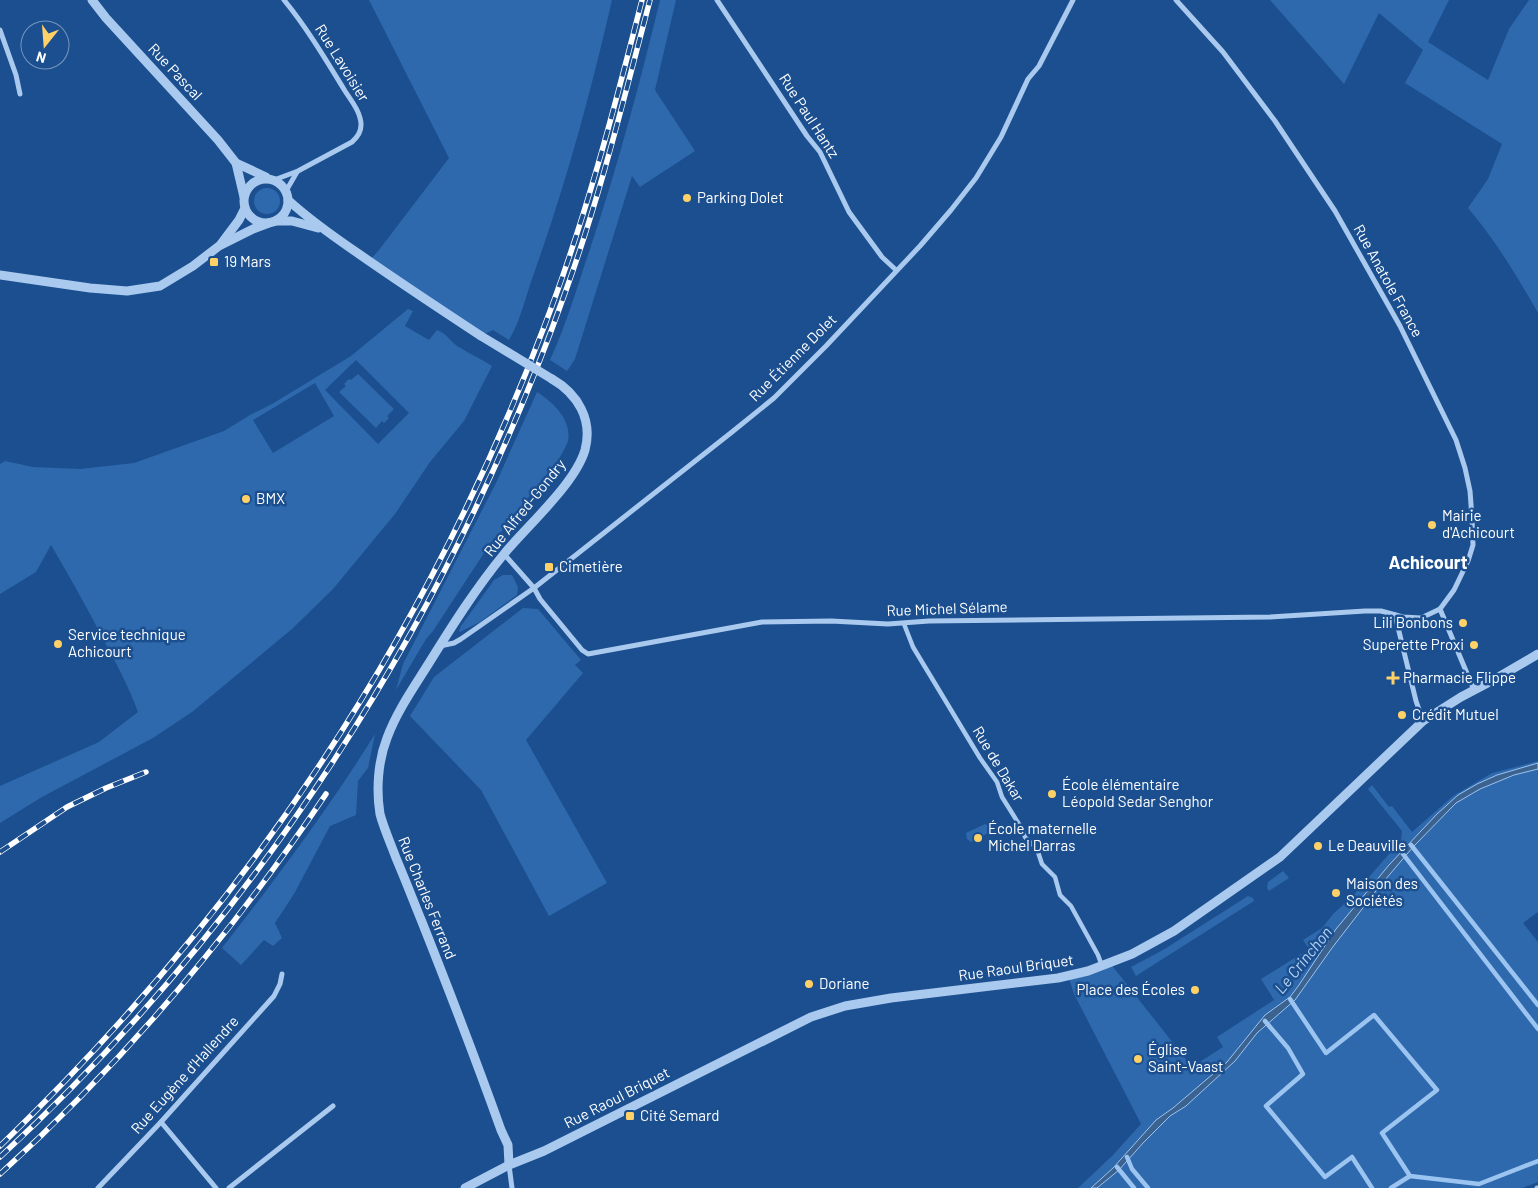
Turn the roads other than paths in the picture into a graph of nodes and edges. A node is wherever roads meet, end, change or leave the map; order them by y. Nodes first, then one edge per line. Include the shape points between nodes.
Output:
1 (92, 0) edge
2 (284, 0) edge
3 (717, 0) edge
4 (1073, 0) edge
5 (1176, 0) edge
6 (0, 30) edge
7 (20, 94) dead end
8 (236, 163) junction
9 (298, 171) junction
10 (271, 179) junction
11 (287, 195) junction
12 (244, 197) junction
13 (245, 208) junction
14 (272, 222) junction
15 (324, 229) junction
16 (219, 246) junction
17 (896, 270) junction
18 (0, 275) edge
19 (504, 554) junction
20 (534, 588) junction
21 (1440, 610) junction
22 (1395, 615) junction
23 (904, 624) junction
24 (439, 646) junction
25 (1538, 654) edge
26 (1474, 690) junction
27 (1423, 721) junction
28 (1102, 966) junction
29 (282, 974) dead end
30 (333, 1106) dead end
31 (161, 1122) junction
32 (509, 1166) junction
33 (98, 1188) edge
34 (216, 1188) edge
35 (228, 1188) edge
36 (465, 1188) edge
37 (512, 1188) edge

1 - 8 street, Rue Pascal
2 - 9 street, Rue Lavoisier via 338,78 361,122 360,131 352,142
3 - 17 street, Rue Paul Hantz via 820,152 849,212 882,257
4 - 17 street, Rue Étienne Dolet via 976,178
5 - 21 street, Rue Anatole France via 1223,52 1275,121 1335,210 1383,293 1456,440 1470,491 1473,545 1454,590
6 - 7 street
8 - 10 street, Rue Pascal
8 - 12 street, Rue Pascal
9 - 10 street, Rue Lavoisier
9 - 11 street
10 - 11 street via 283,186
10 - 12 street via 252,183
11 - 14 street via 285,212
11 - 15 street via 301,212
12 - 13 street
13 - 14 street via 254,219
13 - 16 street
14 - 15 street via 292,221
14 - 16 street
15 - 19 street, Rue Alfred-Gondry, bridge via 417,295 564,385 582,407 587,434 578,466
16 - 18 street via 160,286 127,291
17 - 20 street, Rue Étienne Dolet via 774,398
19 - 20 street
19 - 24 street, Rue Alfred-Gondry
20 - 23 street, Rue Michel Sélame via 588,654 762,622
20 - 24 street, Rue Étienne Dolet via 461,639
21 - 22 street, Rue Michel Sélame via 1421,618
21 - 26 street
22 - 23 street, Rue Michel Sélame via 1365,611 1270,617 929,621
22 - 27 street
23 - 28 street, Rue de Dakar via 913,647 997,782 1025,837 1037,849 1042,864 1055,877 1060,895 1071,906
24 - 32 street, Rue Charles Ferrand via 387,737 379,771 378,802 386,831 508,1145
25 - 26 street, Rue Raoul Briquet
26 - 27 street, Rue Raoul Briquet
27 - 28 street, Rue Raoul Briquet via 1280,857 1174,931
28 - 32 street, Rue Raoul Briquet via 1058,978 845,1006 811,1017
29 - 31 street, Rue Eugène d'Hallendre via 274,996
30 - 35 street
31 - 33 street, Rue Eugène d'Hallendre
31 - 34 street
32 - 36 street, Rue Raoul Briquet
32 - 37 street

